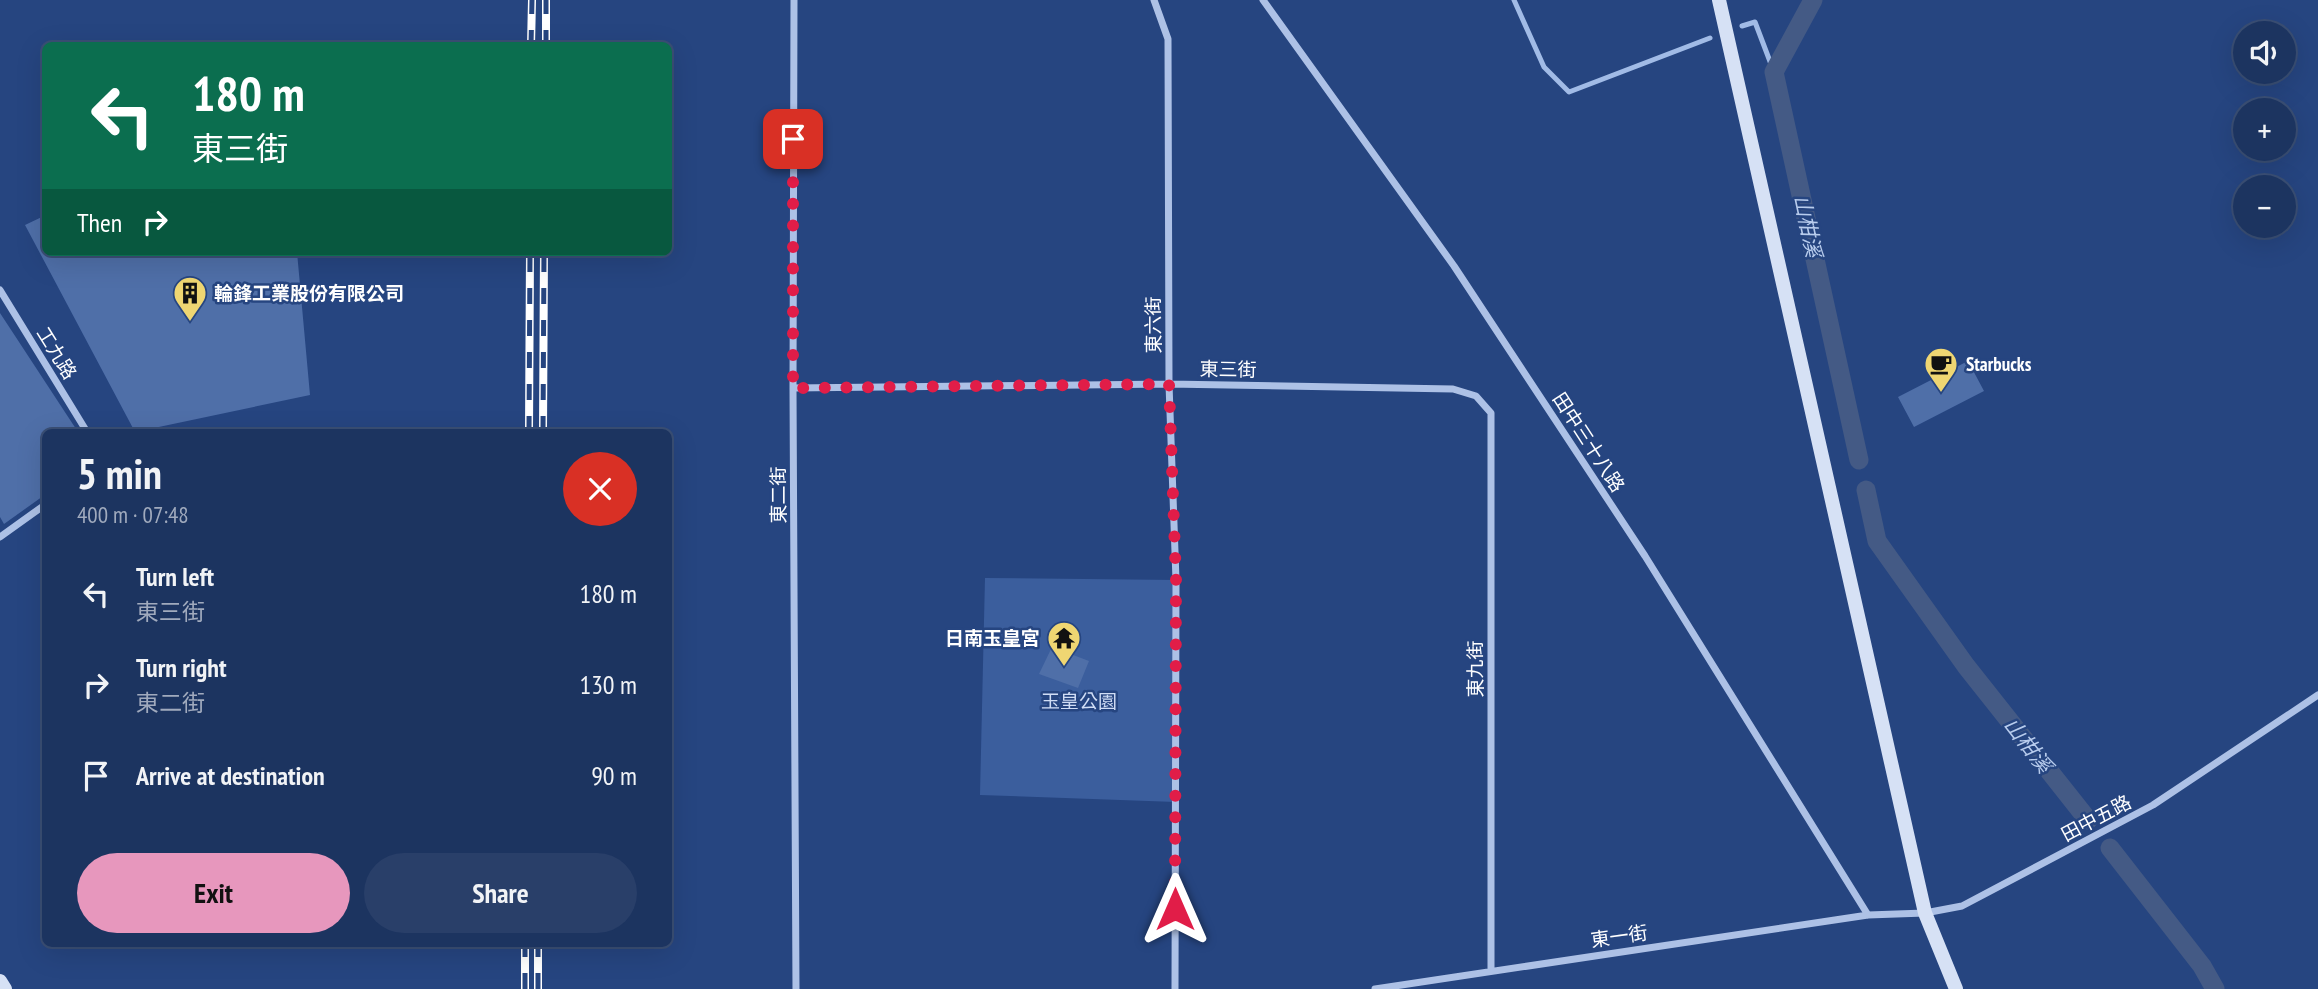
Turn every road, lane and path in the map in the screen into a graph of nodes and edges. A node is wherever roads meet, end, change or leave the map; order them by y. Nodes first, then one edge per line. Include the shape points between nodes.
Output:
1 (794, 0) edge
2 (1154, 0) edge
3 (1263, 0) edge
4 (1719, 0) edge
5 (0, 290) edge
6 (1169, 384) junction
7 (793, 388) junction
8 (1453, 389) joint
9 (85, 429) edge
10 (42, 507) edge
11 (0, 537) edge
12 (2318, 695) edge
13 (1926, 913) junction
14 (1868, 915) junction
15 (1491, 971) junction
16 (0, 981) edge
17 (5, 989) edge
18 (796, 989) edge
19 (1175, 989) edge
20 (1375, 989) edge
21 (1956, 989) edge

1 - 7 street, 東二街
2 - 6 street, 東六街 via 1168,39
3 - 14 street, 田中三十八路 via 1454,266 1645,556
4 - 13 main road
5 - 9 street, 工九路
6 - 7 street, 東三街
6 - 8 street, 東三街
6 - 19 street, 東六街 via 1176,580
7 - 18 street, 東二街
8 - 15 street, 東九街 via 1476,396 1491,413
10 - 11 street
12 - 13 street, 田中五路 via 2134,815 1962,906
13 - 14 street, 田中五路
13 - 21 main road
14 - 15 street, 東一街
15 - 20 street, 東一街
16 - 17 main road

